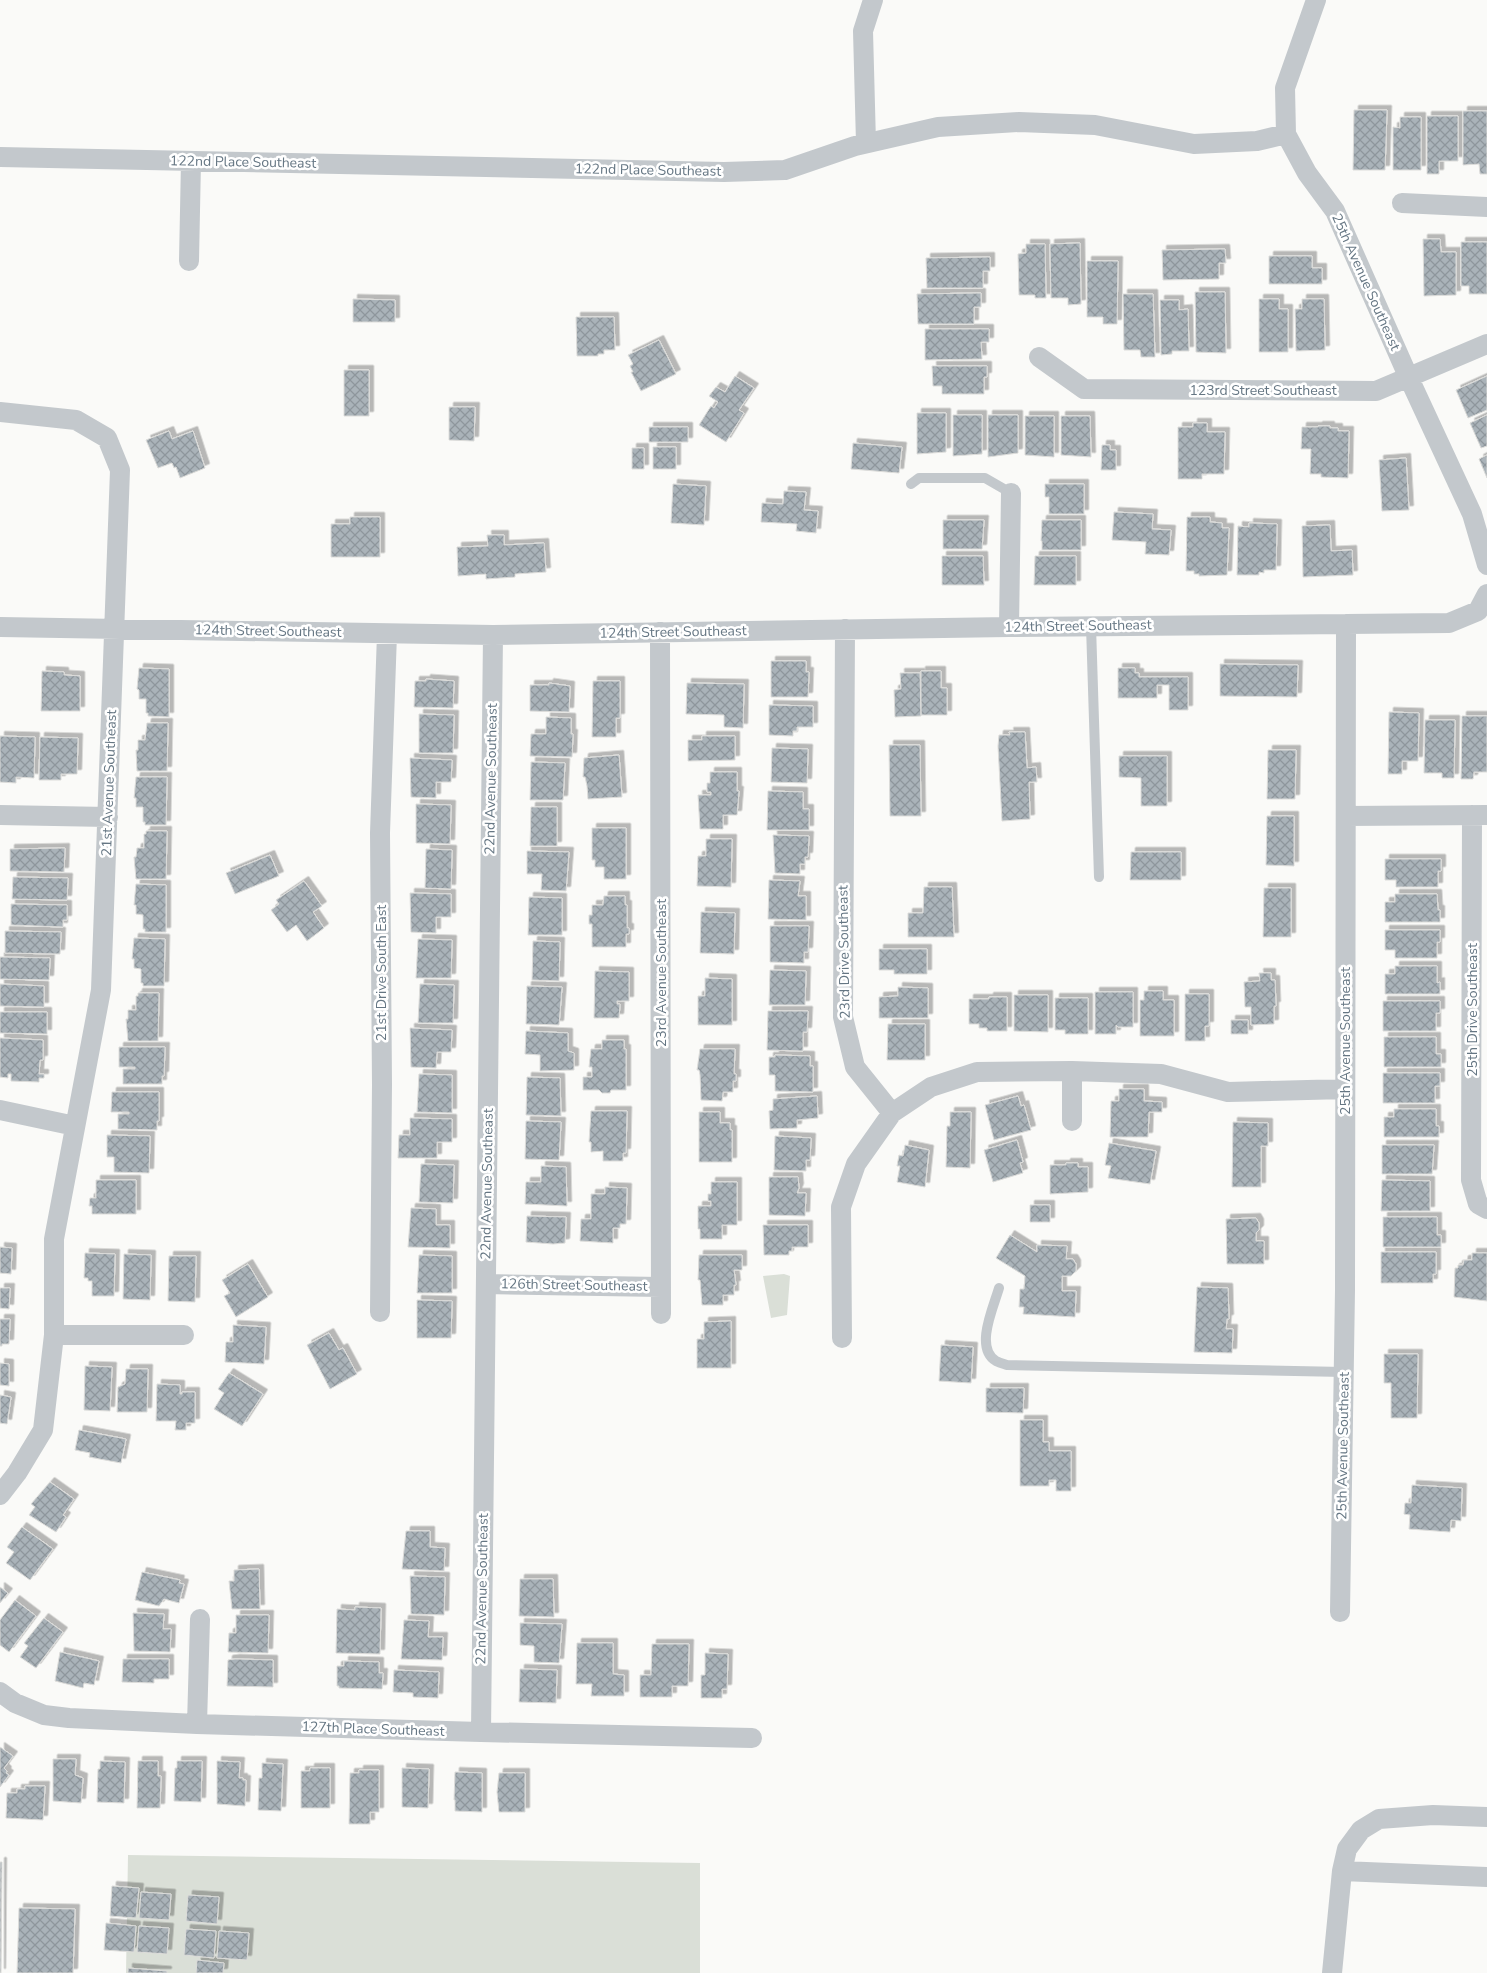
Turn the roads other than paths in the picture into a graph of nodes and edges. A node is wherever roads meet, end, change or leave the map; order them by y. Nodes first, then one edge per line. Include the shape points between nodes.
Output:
1 (872, 0) edge
2 (1316, 0) edge
3 (1286, 134) junction
4 (866, 143) junction
5 (0, 157) edge
6 (191, 161) junction
7 (1402, 203) dead end
8 (1487, 207) edge
9 (189, 261) dead end
10 (1487, 344) edge
11 (1039, 357) dead end
12 (1408, 376) junction
13 (0, 412) edge
14 (911, 484) dead end
15 (1011, 493) joint
16 (1487, 565) edge
17 (1487, 594) edge
18 (1346, 624) junction
19 (1092, 626) junction
20 (0, 627) edge
21 (1010, 627) junction
22 (114, 628) junction
23 (845, 629) junction
24 (660, 632) junction
25 (388, 634) junction
26 (493, 635) junction
27 (0, 815) edge
28 (1480, 815) edge
29 (1346, 816) junction
30 (108, 817) junction
31 (1098, 877) dead end
32 (1072, 1071) junction
33 (1345, 1089) junction
34 (0, 1110) edge
35 (892, 1113) junction
36 (1072, 1121) dead end
37 (75, 1126) junction
38 (1483, 1206) edge
39 (486, 1284) junction
40 (661, 1287) junction
41 (999, 1288) dead end
42 (380, 1312) dead end
43 (661, 1314) dead end
44 (54, 1335) junction
45 (184, 1335) dead end
46 (842, 1338) dead end
47 (1344, 1372) junction
48 (0, 1496) edge
49 (1340, 1612) dead end
50 (200, 1619) dead end
51 (0, 1692) edge
52 (197, 1724) junction
53 (481, 1732) junction
54 (752, 1738) dead end
55 (1487, 1817) edge
56 (1342, 1871) junction
57 (1487, 1877) edge
58 (1332, 1973) edge

1 - 4 street via 863,31
2 - 3 street, 25th Avenue Southeast via 1284,88
3 - 4 street, 122nd Place Southeast via 1256,141 1194,144 1095,125 1019,122 938,127
3 - 12 street, 25th Avenue Southeast via 1307,173 1336,211
4 - 6 street, 122nd Place Southeast via 785,170 724,172
5 - 6 street, 122nd Place Southeast
6 - 9 street
7 - 8 street
10 - 12 street, 123rd Street Southeast
11 - 12 street, 123rd Street Southeast via 1084,389 1376,391
12 - 16 street, 25th Avenue Southeast via 1472,514
13 - 22 street, 21st Avenue Southeast via 76,420 107,438 120,470
14 - 15 lane via 919,478 985,478
15 - 21 street
17 - 18 street via 1478,611 1449,623
18 - 19 street, 124th Street Southeast
18 - 29 street, 25th Avenue Southeast
19 - 21 street, 124th Street Southeast
19 - 31 lane
20 - 22 street, 124th Street Southeast
21 - 23 street, 124th Street Southeast
22 - 25 street, 124th Street Southeast
22 - 30 street, 21st Avenue Southeast
23 - 24 street, 124th Street Southeast
23 - 35 street, 23rd Drive Southeast via 843,1017 855,1067
24 - 26 street, 124th Street Southeast
24 - 40 street, 23rd Avenue Southeast
25 - 26 street, 124th Street Southeast
25 - 42 street, 21st Drive South East via 380,833
26 - 39 street, 22nd Avenue Southeast
27 - 30 street
28 - 29 street
28 - 38 street, 25th Drive Southeast via 1472,1180
29 - 33 street, 25th Avenue Southeast
30 - 37 street, 21st Avenue Southeast via 101,990
32 - 33 street via 1161,1074 1228,1092
32 - 35 street via 977,1072 930,1087
32 - 36 street
33 - 47 street, 25th Avenue Southeast
34 - 37 street
35 - 46 street via 856,1164 841,1207
37 - 44 street, 21st Avenue Southeast via 54,1239
39 - 40 street, 126th Street Southeast
39 - 53 street, 22nd Avenue Southeast
40 - 43 street, 23rd Avenue Southeast
41 - 47 lane via 986,1329 986,1345 996,1361 1008,1365
44 - 45 street
44 - 48 street, 21st Avenue Southeast via 43,1430
47 - 49 street, 25th Avenue Southeast
50 - 52 street
51 - 52 street, 127th Place Southeast via 15,1703 44,1715
52 - 53 street, 127th Place Southeast
53 - 54 street, 127th Place Southeast
55 - 56 street via 1433,1814 1379,1819 1361,1830 1347,1849
56 - 57 street
56 - 58 street

